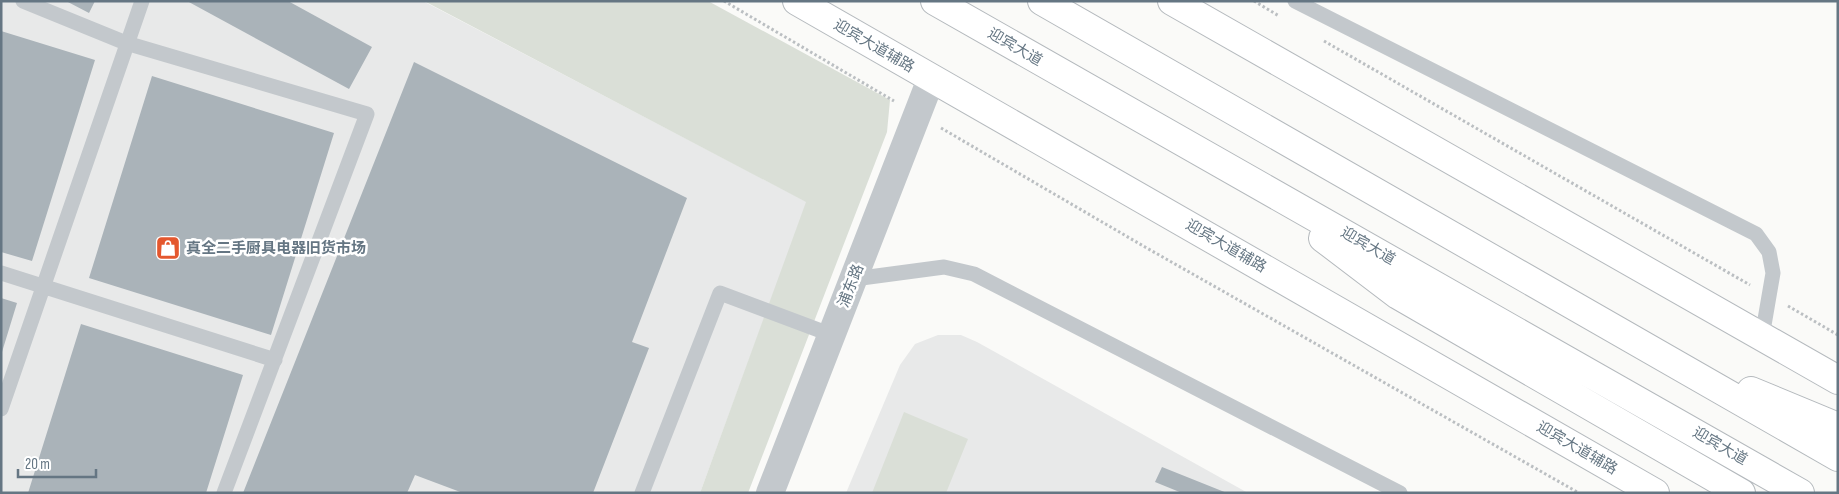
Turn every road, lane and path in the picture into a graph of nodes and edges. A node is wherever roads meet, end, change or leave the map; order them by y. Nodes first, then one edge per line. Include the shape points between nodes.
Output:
1 (23, 1) edge
2 (142, 1) edge
3 (724, 1) edge
4 (797, 1) edge
5 (935, 1) edge
6 (1042, 1) edge
7 (1172, 1) edge
8 (1254, 1) edge
9 (1295, 1) edge
10 (1288, 21) dead end
11 (1322, 40) dead end
12 (126, 43) junction
13 (931, 79) junction
14 (918, 114) junction
15 (1245, 177) junction
16 (1, 273) edge
17 (854, 279) junction
18 (43, 286) junction
19 (1752, 286) dead end
20 (1786, 305) dead end
21 (1762, 331) dead end
22 (832, 335) junction
23 (1838, 335) edge
24 (1640, 344) junction
25 (274, 360) junction
26 (1838, 380) edge
27 (1, 408) edge
28 (1838, 427) edge
29 (1838, 457) edge
30 (224, 493) edge
31 (642, 493) edge
32 (770, 493) edge
33 (1400, 493) edge
34 (1579, 493) edge
35 (1655, 493) edge
36 (1741, 493) edge
37 (1800, 493) edge

1 - 12 lane
2 - 12 lane
3 - 14 path
4 - 13 main road, 迎宾大道辅路
5 - 15 main road, 迎宾大道
6 - 24 main road
7 - 26 main road
8 - 10 path
9 - 21 lane via 1756,234 1769,252 1773,273
11 - 19 path
12 - 18 lane
12 - 25 lane via 367,114
13 - 14 street, 浦东路
13 - 35 main road, 迎宾大道辅路
14 - 17 street, 浦东路
14 - 34 path
15 - 36 main road via 1398,295
15 - 37 main road, 迎宾大道
16 - 18 lane
17 - 22 street, 浦东路
17 - 33 lane via 944,267 974,274
18 - 25 lane
18 - 27 lane
20 - 23 path
22 - 31 lane via 720,293
22 - 32 street, 浦东路
24 - 28 main road
24 - 29 main road
25 - 30 lane

